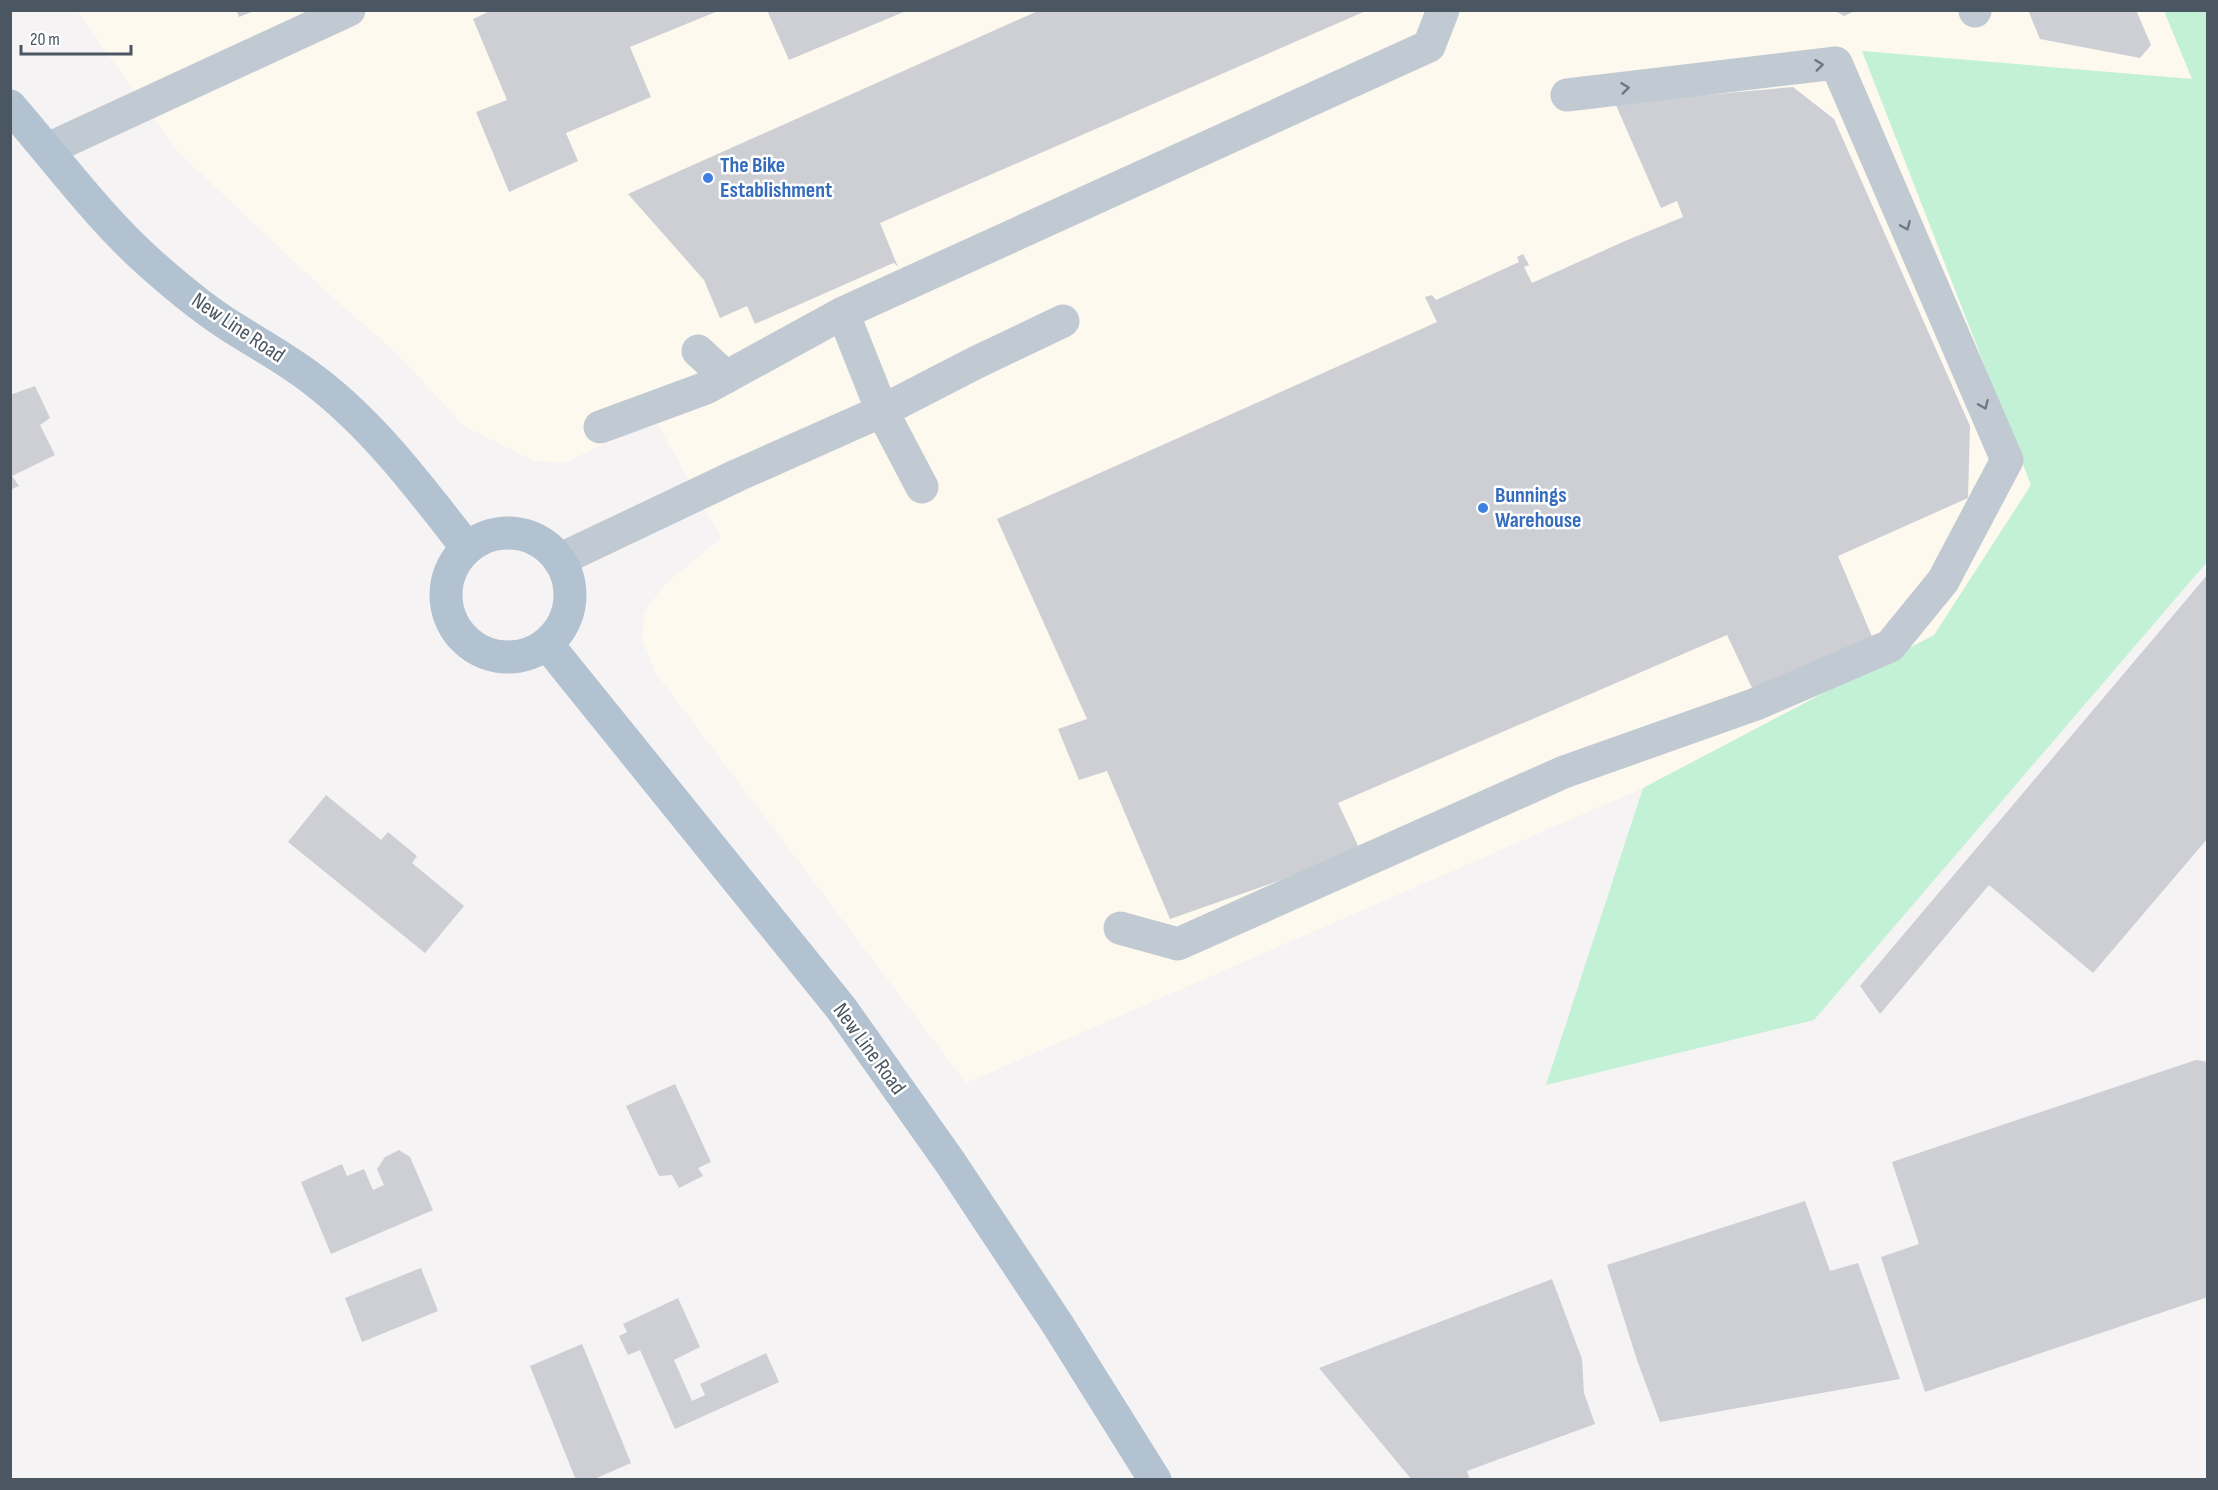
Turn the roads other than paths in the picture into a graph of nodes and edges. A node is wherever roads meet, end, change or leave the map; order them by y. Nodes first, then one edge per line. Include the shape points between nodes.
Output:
1 (349, 10) edge
2 (1443, 10) edge
3 (1567, 95) dead end
4 (10, 106) edge
5 (48, 150) junction
6 (843, 313) junction
7 (1063, 321) dead end
8 (698, 351) dead end
9 (726, 377) junction
10 (882, 411) junction
11 (600, 427) dead end
12 (922, 487) dead end
13 (467, 548) junction
14 (559, 560) junction
15 (547, 644) junction
16 (1120, 928) dead end
17 (1155, 1479) edge

1 - 5 lane
2 - 6 lane via 1429,46
3 -> 16 lane via 1836,63 2007,460 1954,561 1943,581 1890,646 1756,704 1564,772 1178,944
4 - 5 main road, New Line Road
5 - 13 main road, New Line Road via 113,227 152,265 193,300 276,353 350,411 408,472
6 - 9 lane
6 - 10 lane
7 - 10 lane
8 - 9 lane
9 - 11 lane
10 - 12 lane
10 - 14 lane
13 - 14 main road via 484,537 526,535 544,544
13 - 15 main road via 453,565 446,585 446,606 454,627 467,643 486,654 507,658 528,654
14 - 15 main road via 567,576 568,613
15 - 17 main road, New Line Road via 841,1008 956,1171

